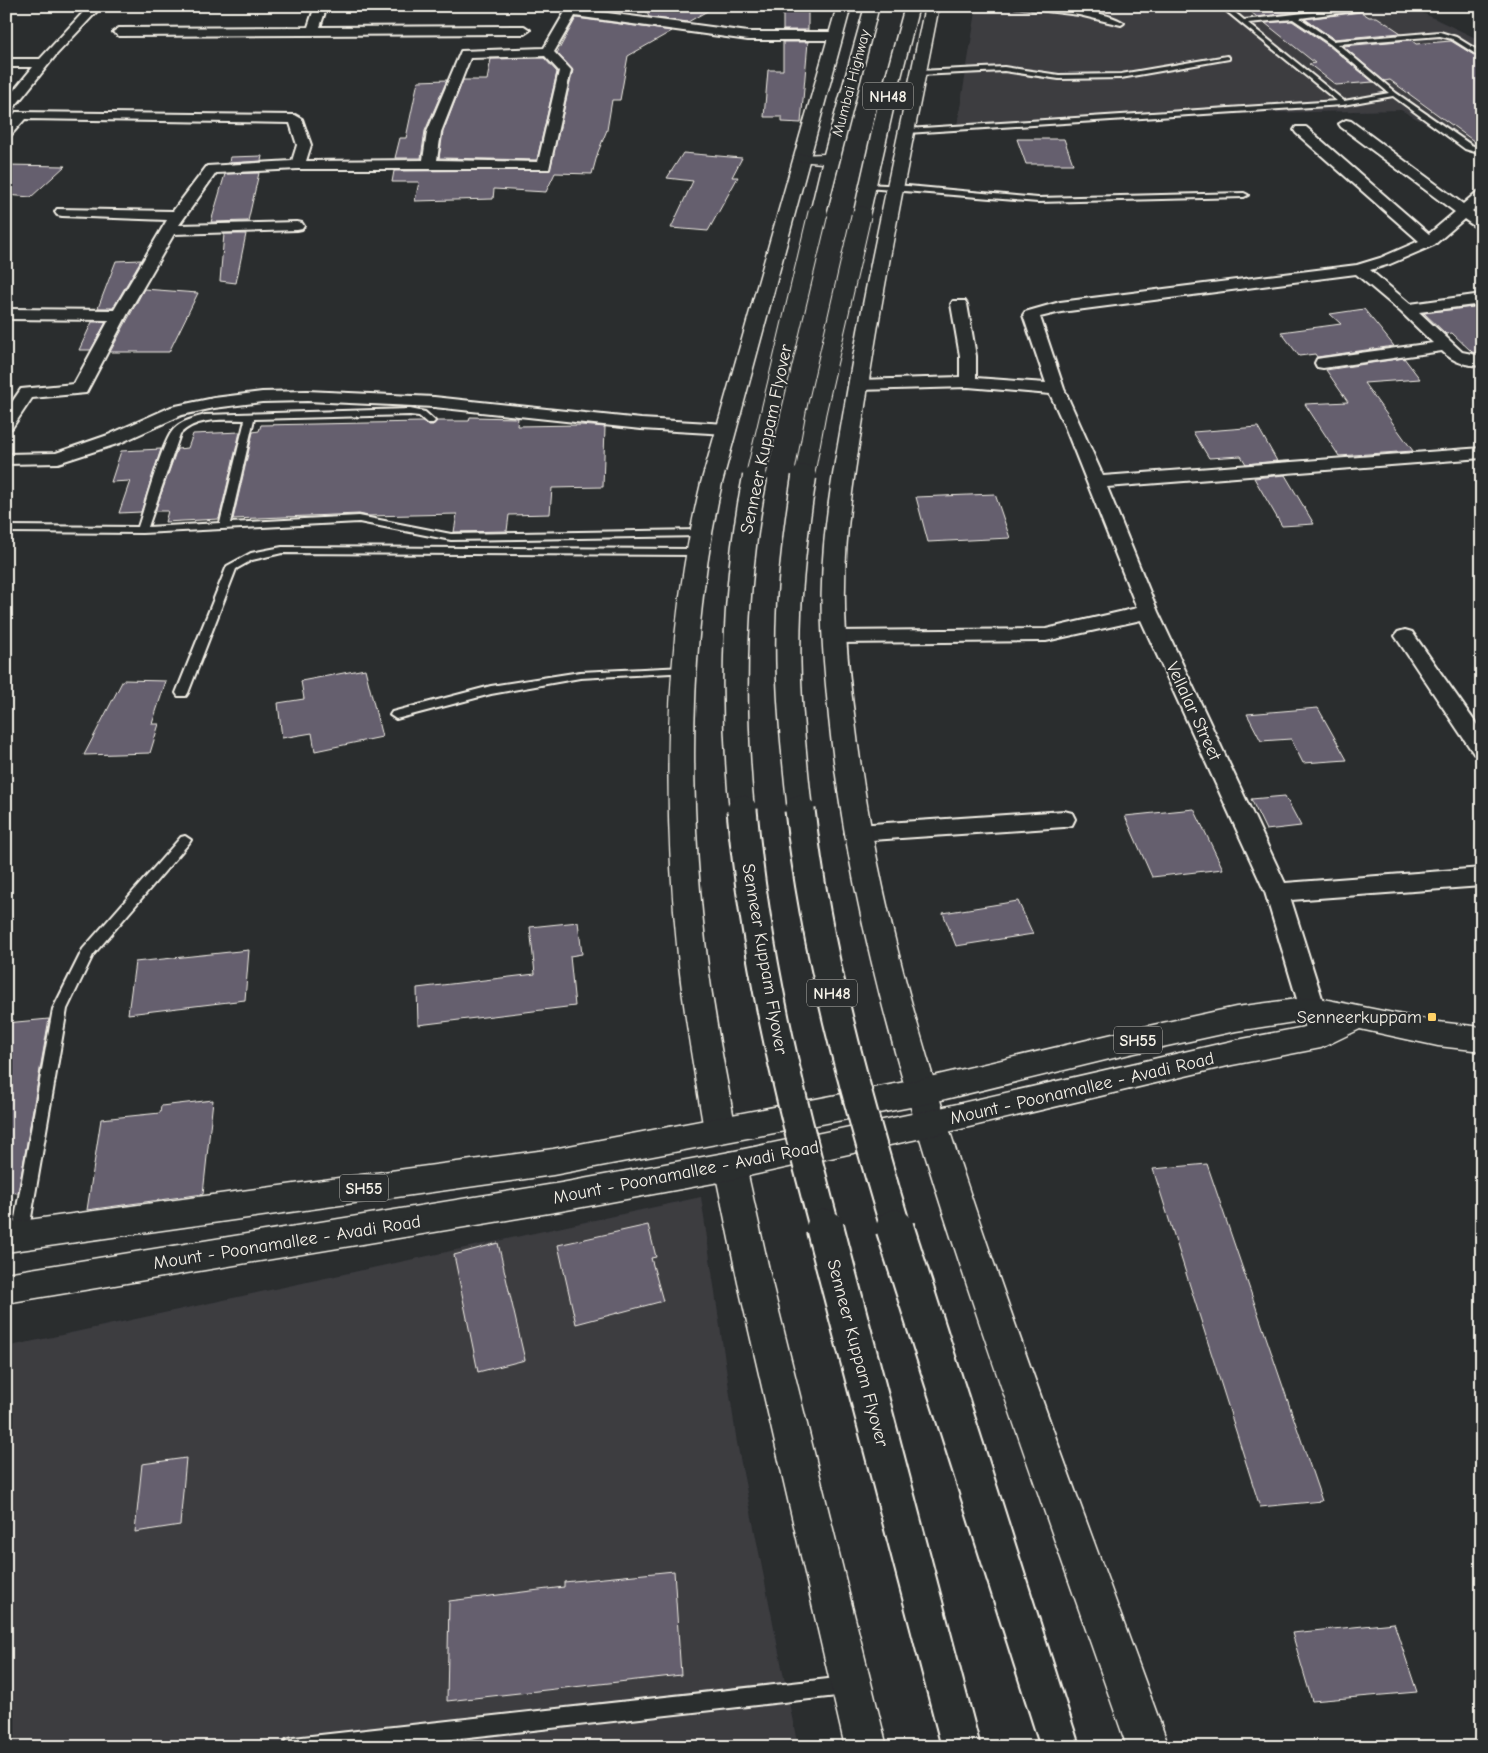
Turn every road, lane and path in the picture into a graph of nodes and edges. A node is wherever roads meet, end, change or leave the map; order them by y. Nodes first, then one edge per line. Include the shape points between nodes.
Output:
1 (96, 6) edge
2 (320, 6) edge
3 (844, 6) edge
4 (872, 6) edge
5 (912, 6) edge
6 (932, 6) edge
7 (1008, 6) edge
8 (1224, 6) edge
9 (1360, 6) edge
10 (572, 9) edge
11 (1294, 17) junction
12 (182, 20) dead end
13 (1243, 22) junction
14 (1121, 23) dead end
15 (524, 30) dead end
16 (119, 32) dead end
17 (176, 32) junction
18 (313, 32) junction
19 (836, 36) junction
20 (1332, 43) junction
21 (548, 52) junction
22 (1482, 56) edge
23 (1227, 58) dead end
24 (6, 63) edge
25 (43, 63) junction
26 (919, 73) junction
27 (1394, 94) junction
28 (1343, 103) junction
29 (6, 107) edge
30 (21, 115) junction
31 (1346, 124) dead end
32 (1301, 130) dead end
33 (907, 131) junction
34 (6, 132) edge
35 (1482, 152) edge
36 (804, 158) junction
37 (429, 164) junction
38 (298, 166) junction
39 (829, 167) junction
40 (867, 186) junction
41 (895, 187) junction
42 (1244, 194) dead end
43 (1482, 195) edge
44 (1462, 211) junction
45 (62, 212) dead end
46 (174, 223) junction
47 (1482, 224) edge
48 (297, 226) dead end
49 (1429, 242) junction
50 (1359, 269) junction
51 (1482, 299) edge
52 (959, 304) dead end
53 (1407, 309) junction
54 (6, 314) edge
55 (119, 315) junction
56 (1446, 346) junction
57 (1482, 361) edge
58 (1323, 363) dead end
59 (968, 382) junction
60 (858, 385) junction
61 (1056, 390) junction
62 (250, 417) junction
63 (430, 420) dead end
64 (6, 424) edge
65 (727, 429) junction
66 (1482, 453) edge
67 (6, 459) edge
68 (1096, 482) junction
69 (224, 526) junction
70 (6, 529) edge
71 (142, 530) junction
72 (699, 542) junction
73 (1148, 612) junction
74 (1405, 636) dead end
75 (834, 637) junction
76 (685, 670) junction
77 (182, 693) dead end
78 (396, 716) dead end
79 (1482, 749) edge
80 (1064, 820) dead end
81 (857, 833) junction
82 (184, 840) dead end
83 (1482, 877) edge
84 (1277, 892) junction
85 (1317, 1022) junction
86 (1482, 1039) edge
87 (926, 1108) junction
88 (720, 1130) junction
89 (730, 1166) junction
90 (13, 1236) edge
91 (6, 1288) edge
92 (852, 1686) junction
93 (293, 1747) edge
94 (866, 1747) edge
95 (961, 1747) edge
96 (1060, 1747) edge
97 (1148, 1747) edge

1 - 25 street
2 - 18 street
3 - 19 main road
4 - 39 main road, Mumbai Highway / NH48
5 - 40 main road, NH48
6 - 26 main road
7 - 14 lane via 1079,12
8 - 13 lane
9 - 11 lane via 1348,11
10 - 19 street via 748,36
10 - 21 street
11 - 13 lane
11 - 20 lane
12 - 17 street
13 - 28 lane
15 - 18 street
16 - 17 street
17 - 18 street
19 - 36 main road
20 - 22 lane via 1440,34 1454,38
20 - 27 lane
21 - 37 street via 466,54 434,132
21 - 37 street via 565,70 544,166
23 - 26 lane via 1112,77 1059,77 1004,69
24 - 25 street
25 - 29 street
26 - 33 main road
27 - 28 lane
27 - 35 lane via 1468,147
28 - 33 lane
29 - 30 street
30 - 34 street
30 - 38 street via 295,119 304,146
31 - 44 street
32 - 49 street
33 - 41 main road
36 - 39 main road
36 - 65 main road
37 - 38 street
38 - 46 street via 212,169
39 - 95 main road, Senneer Kuppam Flyover / NH48, bridge via 746,522 737,615 736,748 758,937 774,1026 820,1217
40 - 41 lane
40 - 96 main road, NH48, bridge via 804,478 793,547 789,627 797,792 810,889 859,1105 901,1250
41 - 42 lane via 1038,200
41 - 60 main road
43 - 44 street
44 - 47 street
44 - 49 street
45 - 46 street
46 - 48 street
46 - 55 street
49 - 50 street
50 - 53 street
50 - 61 street, Vellalar Street via 1060,307 1031,315
51 - 53 street
52 - 59 street via 968,356
53 - 56 street
54 - 55 street
55 - 64 street via 80,389 27,393
56 - 57 street via 1456,356
56 - 58 street
59 - 60 street
59 - 61 street
60 - 75 main road via 835,542
61 - 68 street, Vellalar Street
62 - 63 lane via 410,412 422,414
62 - 69 lane
62 - 71 lane via 205,418 179,428 173,436
65 - 67 street via 641,424 434,402 262,397 177,411 114,439 58,458
65 - 72 main road
66 - 68 street
68 - 73 street, Vellalar Street
69 - 71 lane
69 - 72 lane via 359,519 451,537
70 - 71 lane
72 - 76 main road
72 - 77 lane via 258,553 231,568
73 - 75 street via 1046,635
73 - 84 street, Vellalar Street
74 - 79 street
75 - 81 main road via 842,733
76 - 78 lane via 580,675 491,690
76 - 88 main road via 681,744 683,847 690,943
80 - 81 street
81 - 87 main road via 893,996
82 - 90 lane via 88,952 60,1009
83 - 84 street
84 - 85 street, Vellalar Street
85 - 86 main road, Mount - Poonamallee - Avadi Road / SH55 via 1356,1018
85 - 87 main road, Mount - Poonamallee - Avadi Road / SH55 via 1232,1053
87 - 88 main road, Mount - Poonamallee - Avadi Road / SH55
87 - 89 main road, Mount - Poonamallee - Avadi Road / SH55
87 - 97 main road via 970,1243
88 - 90 main road, Mount - Poonamallee - Avadi Road / SH55 via 553,1162
89 - 91 main road, Mount - Poonamallee - Avadi Road / SH55
89 - 92 main road
92 - 93 lane
92 - 94 main road

